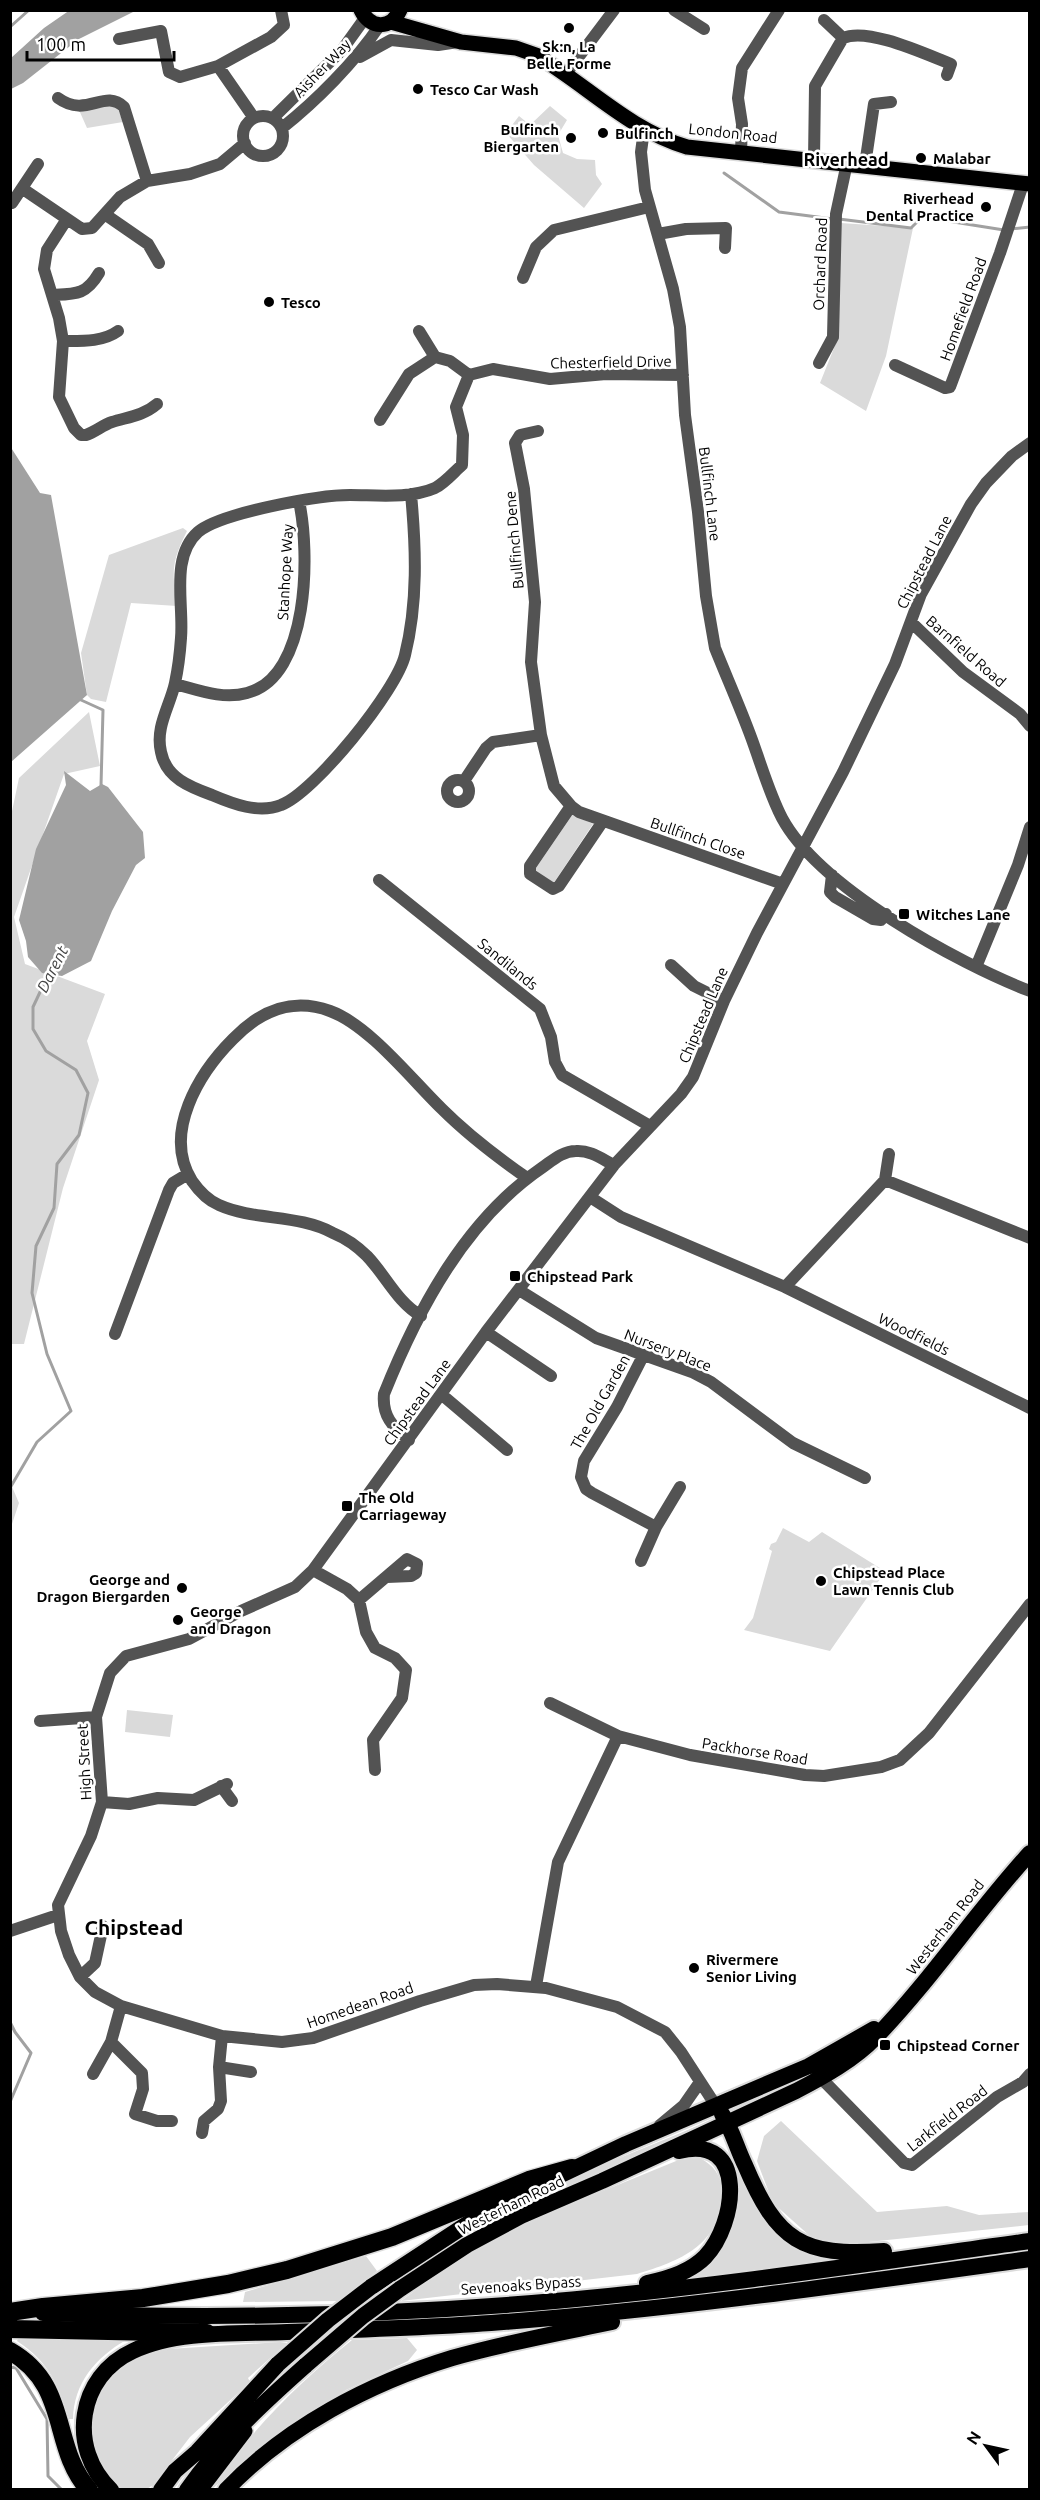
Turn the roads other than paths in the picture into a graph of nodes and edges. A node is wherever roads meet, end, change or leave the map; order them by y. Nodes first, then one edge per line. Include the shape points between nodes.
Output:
1 (281, 10) edge
2 (614, 10) edge
3 (674, 10) edge
4 (779, 10) edge
5 (363, 14) edge
6 (394, 17) edge
7 (824, 20) dead end
8 (704, 29) dead end
9 (843, 38) junction
10 (119, 39) dead end
11 (461, 42) junction
12 (349, 64) junction
13 (951, 64) dead end
14 (218, 66) junction
15 (565, 75) junction
16 (58, 98) dead end
17 (891, 102) dead end
18 (254, 118) junction
19 (273, 118) junction
20 (282, 128) junction
21 (644, 130) junction
22 (245, 143) junction
23 (741, 152) junction
24 (814, 160) junction
25 (847, 163) junction
26 (38, 164) dead end
27 (865, 165) junction
28 (147, 182) junction
29 (1026, 184) edge
30 (23, 189) junction
31 (12, 203) dead end
32 (649, 207) junction
33 (106, 215) junction
34 (67, 219) junction
35 (658, 234) junction
36 (725, 248) dead end
37 (159, 263) dead end
38 (99, 273) dead end
39 (523, 278) dead end
40 (52, 295) junction
41 (419, 330) dead end
42 (118, 331) dead end
43 (63, 341) junction
44 (435, 357) junction
45 (819, 363) dead end
46 (895, 366) dead end
47 (469, 375) junction
48 (683, 375) junction
49 (157, 404) dead end
50 (380, 420) dead end
51 (538, 432) dead end
52 (1029, 443) edge
53 (411, 494) junction
54 (299, 501) junction
55 (911, 622) junction
56 (531, 663) joint
57 (175, 684) junction
58 (1029, 726) edge
59 (541, 735) junction
60 (464, 781) dead end
61 (571, 806) junction
62 (603, 821) junction
63 (1029, 827) edge
64 (803, 848) junction
65 (379, 880) dead end
66 (783, 884) junction
67 (670, 965) dead end
68 (976, 967) junction
69 (1029, 991) edge
70 (724, 1001) junction
71 (650, 1126) junction
72 (889, 1154) dead end
73 (614, 1165) junction
74 (188, 1174) junction
75 (527, 1178) junction
76 (885, 1180) junction
77 (590, 1197) junction
78 (1029, 1238) edge
79 (785, 1287) junction
80 (519, 1290) junction
81 (421, 1316) junction
82 (486, 1332) junction
83 (115, 1334) dead end
84 (643, 1356) junction
85 (551, 1376) dead end
86 (441, 1394) junction
87 (1029, 1408) edge
88 (409, 1440) junction
89 (507, 1450) dead end
90 (865, 1478) dead end
91 (680, 1486) dead end
92 (656, 1527) junction
93 (326, 1554) joint
94 (641, 1561) dead end
95 (313, 1570) junction
96 (387, 1577) dead end
97 (359, 1600) junction
98 (1029, 1604) edge
99 (550, 1703) dead end
100 (96, 1717) junction
101 (40, 1721) dead end
102 (618, 1736) junction
103 (375, 1770) dead end
104 (232, 1801) dead end
105 (102, 1802) junction
106 (1029, 1853) edge
107 (58, 1915) junction
108 (103, 1926) dead end
109 (10, 1930) edge
110 (80, 1977) junction
111 (536, 1986) junction
112 (122, 2006) junction
113 (222, 2036) junction
114 (111, 2042) junction
115 (219, 2067) junction
116 (251, 2072) dead end
117 (815, 2072) junction
118 (93, 2074) dead end
119 (1029, 2074) edge
120 (700, 2082) junction
121 (716, 2106) junction
122 (172, 2121) dead end
123 (727, 2122) junction
124 (202, 2133) dead end
125 (648, 2134) junction
126 (651, 2158) junction
127 (572, 2168) junction
128 (1029, 2241) edge
129 (983, 2248) junction
130 (1029, 2259) edge
131 (704, 2303) junction
132 (513, 2304) junction
133 (11, 2318) edge
134 (207, 2333) junction
135 (10, 2351) edge
136 (268, 2399) junction
137 (197, 2452) junction
138 (89, 2490) edge
139 (111, 2490) edge
140 (161, 2490) edge
141 (169, 2490) edge
142 (187, 2490) edge
143 (200, 2490) edge
144 (226, 2490) edge

1 - 14 street via 284,25 272,37
2 - 15 street
3 - 8 street
4 - 23 street via 742,68 738,98
5 - 6 main road, London Road via 370,22
5 - 19 street, Aisher Way via 342,50
6 - 11 main road, London Road
6 - 12 street, Aisher Way
7 - 9 street
9 - 13 street via 859,34
9 - 24 street via 815,86
10 - 14 street via 161,31 169,72 180,77
11 - 12 street via 438,45 391,40
11 - 15 main road, London Road via 527,51
12 - 20 street, Aisher Way
14 - 18 street
15 - 21 main road, London Road
16 - 28 street via 78,108 112,100 124,107
17 - 27 street via 874,104
18 - 19 street
18 - 22 street via 245,128
19 - 20 street
20 - 22 street, Aisher Way via 282,142 273,153 256,155
21 - 23 main road, London Road via 687,147
21 - 32 street, Bullfinch Lane via 641,152
22 - 28 street via 220,164
23 - 24 main road, London Road
24 - 25 main road, London Road
25 - 27 main road, London Road
25 - 45 street, Orchard Road via 836,214 832,338
26 - 30 street
27 - 29 main road, London Road
28 - 33 street via 120,197
29 - 46 street, Homefield Road via 950,387
30 - 31 street
30 - 34 street
32 - 35 street, Bullfinch Lane
32 - 39 street via 554,230 536,247
33 - 34 street via 92,228 82,228
33 - 37 street via 151,241
34 - 40 street via 47,250 44,269
35 - 36 street via 726,228
35 - 48 street, Bullfinch Lane via 680,327
38 - 40 street via 91,286 79,293
40 - 43 street
41 - 44 street
42 - 43 street via 110,336
43 - 49 street via 59,397 78,432 86,435 112,422 148,417
44 - 47 street via 450,361
44 - 50 street via 410,374
47 - 48 street, Chesterfield Drive via 493,369 550,379 606,374
47 - 53 street via 456,407 463,435 462,465 436,487
48 - 64 street, Bullfinch Lane via 707,607 715,648 782,818
51 - 56 street, Bullfinch Dene via 520,435 515,442 524,489 534,602
52 - 55 street, Chipstead Lane via 986,483 971,504 920,596
53 - 54 street
53 - 57 street via 415,586 400,672 342,749 297,795 283,805 254,808 224,800 176,778 161,754 159,741
54 - 57 street via 218,520 189,543 181,562 182,621
54 - 57 street, Stanhope Way via 304,525 301,601 297,634 281,670 262,687 238,695 202,692
55 - 58 street, Barnfield Road via 963,672 1020,714
55 - 64 street, Chipstead Lane via 895,664
56 - 59 street, Bullfinch Close
59 - 60 street via 493,742
59 - 61 street, Bullfinch Close via 554,786
61 - 62 street, Bullfinch Close
61 - 62 street via 530,866 530,874 552,889 559,886
62 - 66 street, Bullfinch Close
63 - 68 street via 1018,866
64 - 66 street, Chipstead Lane
64 - 68 street via 832,875 886,914
65 - 71 street, Sandilands via 540,1009 562,1074
66 - 70 street, Chipstead Lane
67 - 70 street via 694,986
68 - 69 street
70 - 71 street, Chipstead Lane via 693,1077
71 - 73 street, Chipstead Lane
72 - 76 street
73 - 75 street via 585,1151 571,1151
73 - 77 street, Chipstead Lane
74 - 75 street via 181,1143 183,1128 205,1071 234,1037 264,1013 306,1005 331,1011 358,1028 458,1124
74 - 81 street via 204,1196 218,1204 317,1226 351,1244 366,1255 404,1304
74 - 83 street via 169,1190
75 - 81 street via 464,1245
76 - 78 street
76 - 79 street
77 - 79 street, Woodfields via 621,1216
77 - 80 street, Chipstead Lane
79 - 87 street, Woodfields
80 - 82 street, Chipstead Lane
80 - 84 street, Nursery Place via 596,1338
81 - 88 street via 388,1383 383,1406 391,1424
82 - 85 street
82 - 86 street, Chipstead Lane
84 - 90 street, Nursery Place via 711,1382 793,1443
84 - 92 street, The Old Garden via 584,1461 581,1477 586,1489
86 - 88 street, Chipstead Lane
86 - 89 street
88 - 93 street, Chipstead Lane
91 - 92 street
92 - 94 street
93 - 95 street, High Street
95 - 97 street
95 - 100 street, High Street via 295,1587 189,1639 126,1656 110,1673
96 - 97 street
97 - 103 street via 366,1632 375,1648 406,1670 402,1698 374,1740
98 - 102 street, Packhorse Road via 929,1733 900,1760 881,1767 805,1775 690,1755
99 - 102 street, Packhorse Road
100 - 101 street
100 - 105 street, High Street
102 - 111 street via 558,1862
104 - 105 street via 224,1785 194,1800
105 - 107 street, High Street via 91,1836 59,1900
106 - 117 highway, Westerham Road via 923,1986 860,2051
107 - 109 street
107 - 110 street, Homedean Road via 69,1955
108 - 110 street via 95,1963
110 - 112 street, Homedean Road via 101,1997
111 - 113 street, Homedean Road via 474,1985 313,2038 282,2042
111 - 120 street, Homedean Road via 617,2007 665,2032
112 - 113 street, Homedean Road
112 - 114 street
113 - 115 street
114 - 118 street
114 - 122 street via 144,2077 135,2114
115 - 116 street
115 - 124 street via 221,2101 204,2121
117 - 119 street, Larkfield Road via 904,2163 912,2165
117 - 121 highway, Westerham Road
117 - 123 highway, Westerham Road
120 - 121 street
120 - 125 street via 684,2105
121 - 123 highway
121 - 125 highway, Westerham Road
123 - 126 highway, Westerham Road
123 - 129 highway via 770,2214 789,2235 806,2246 849,2253 934,2246
125 - 127 highway, Westerham Road
126 - 132 highway via 702,2147 716,2153 723,2162 730,2203 723,2231 706,2256 683,2272 658,2281
126 - 136 highway, Westerham Road, bridge via 467,2245 341,2333
127 - 133 highway via 529,2180 392,2237 287,2270 143,2298 43,2307
127 - 137 highway, Westerham Road, bridge via 484,2213 371,2287 278,2364
128 - 129 highway, Sevenoaks Bypass
129 - 132 highway, Sevenoaks Bypass via 709,2285
130 - 131 highway
131 - 134 highway via 443,2326
131 - 144 highway via 516,2342 396,2379 349,2400 297,2431
132 - 133 highway, Sevenoaks Bypass via 233,2316
133 - 134 highway
134 - 139 highway via 134,2350 114,2363 93,2387 84,2417 85,2442 93,2466
135 - 138 highway via 33,2368 47,2388 73,2465
136 - 142 highway via 223,2443
136 - 143 main road, Westerham Road
137 - 140 highway
137 - 141 main road, Westerham Road

